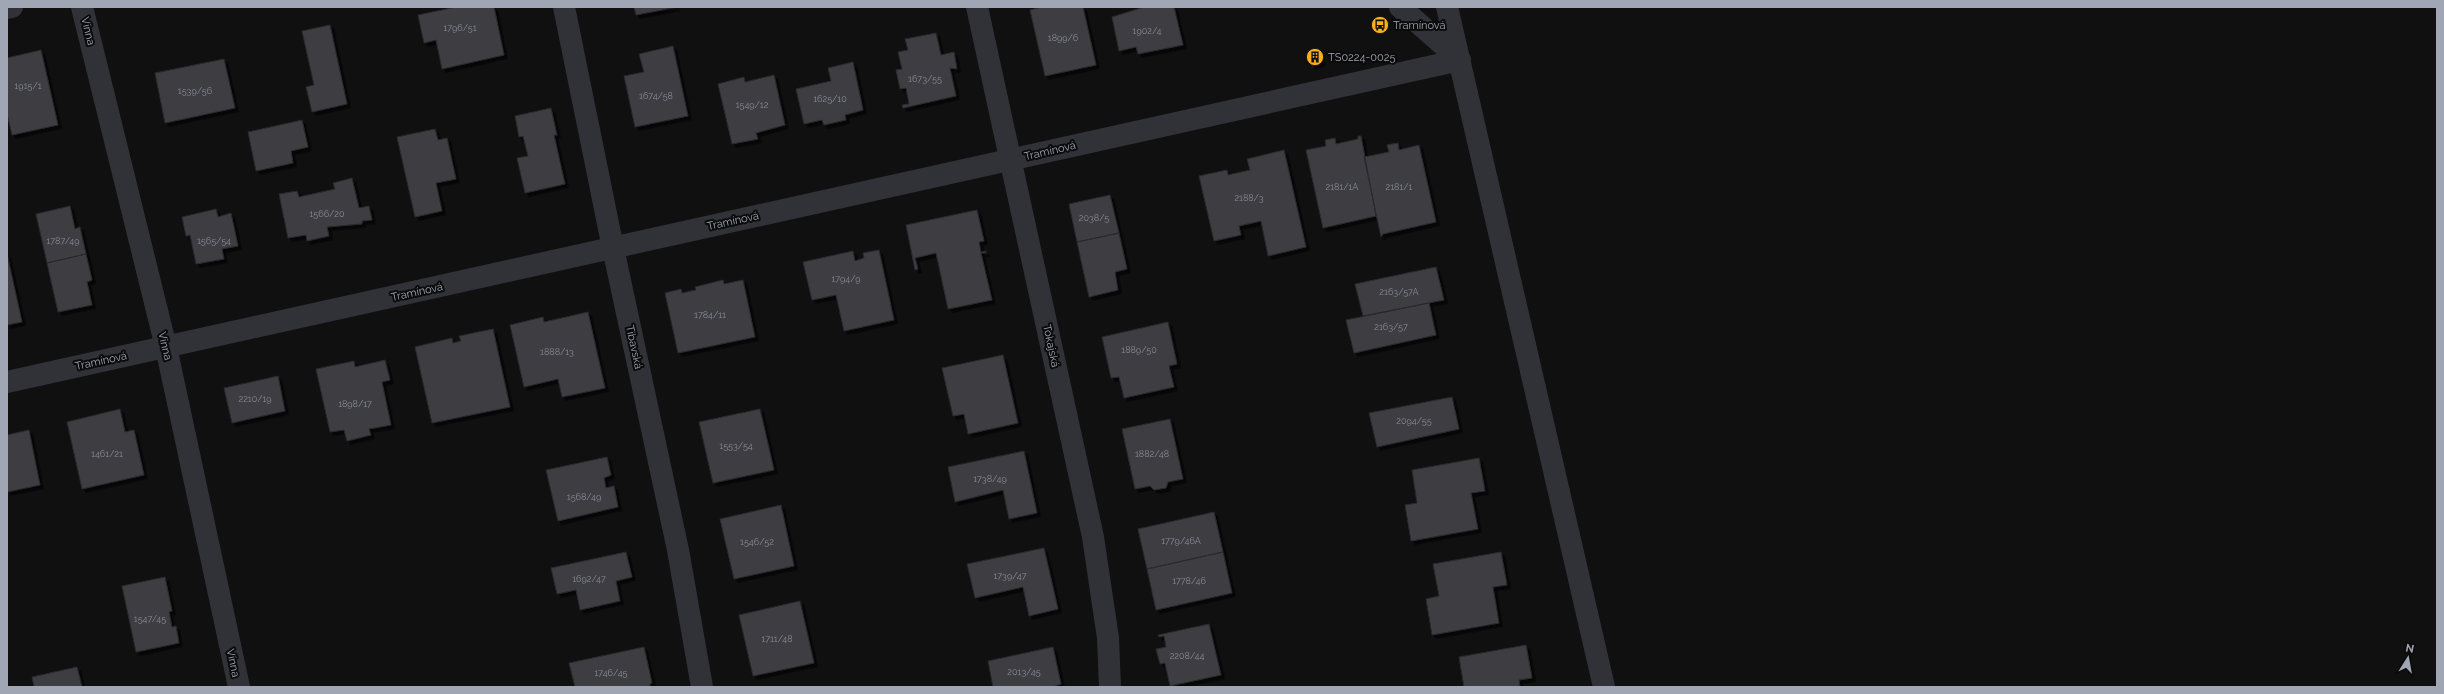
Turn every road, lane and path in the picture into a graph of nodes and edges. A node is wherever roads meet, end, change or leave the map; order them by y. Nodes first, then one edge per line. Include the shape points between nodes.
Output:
1 (12, 7) edge
2 (82, 7) edge
3 (564, 7) edge
4 (977, 7) edge
5 (1400, 7) edge
6 (1446, 7) edge
7 (7, 8) edge
8 (1460, 60) junction
9 (1010, 160) junction
10 (613, 248) junction
11 (166, 348) junction
12 (7, 382) edge
13 (239, 687) edge
14 (702, 687) edge
15 (1110, 687) edge
16 (1604, 687) edge

1 - 7 street
2 - 11 street, Vínna
3 - 10 street, Tibavská
4 - 9 street, Tokajská
5 - 8 street
6 - 8 street
8 - 9 street, Tramínová
8 - 16 street
9 - 10 street, Tramínová
9 - 15 street, Tokajská via 1093,537 1108,638
10 - 11 street, Tramínová
10 - 14 street, Tibavská via 678,550
11 - 12 street, Tramínová
11 - 13 street, Vínna

